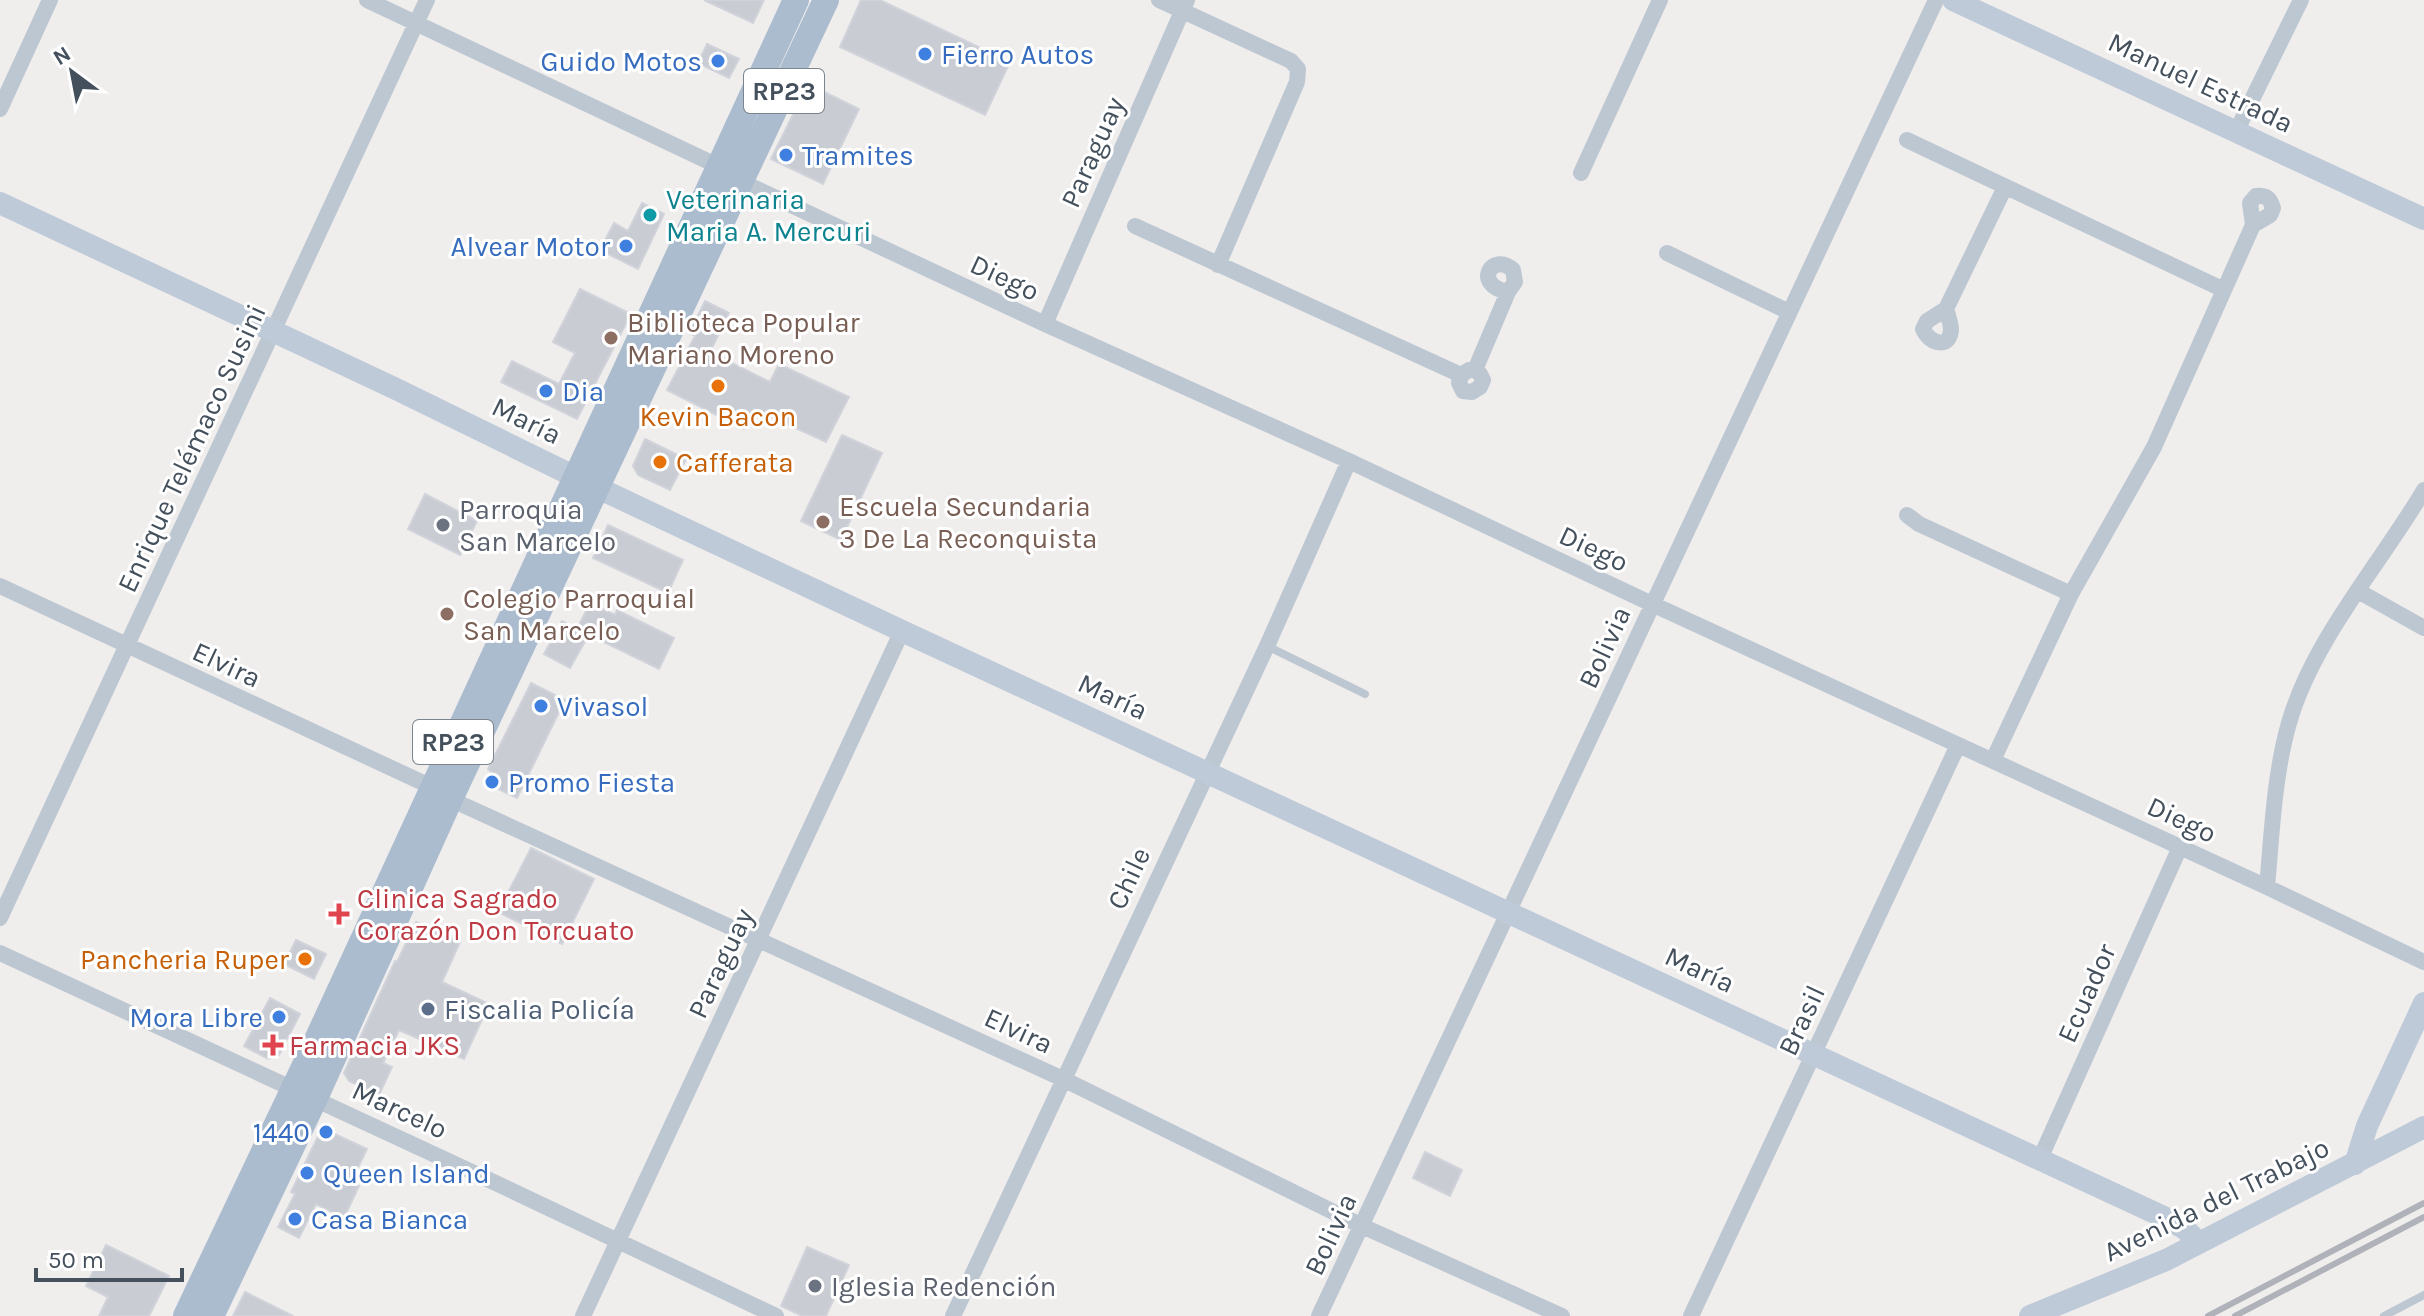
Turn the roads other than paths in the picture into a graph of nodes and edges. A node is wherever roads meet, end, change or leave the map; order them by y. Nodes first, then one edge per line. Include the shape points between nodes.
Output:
1 (50, 0) edge
2 (367, 0) edge
3 (427, 0) edge
4 (796, 0) edge
5 (826, 0) edge
6 (1159, 0) edge
7 (1660, 0) edge
8 (1936, 0) edge
9 (1953, 0) edge
10 (2301, 0) edge
11 (1185, 5) edge
12 (416, 23) junction
13 (0, 109) edge
14 (2236, 132) junction
15 (1907, 140) dead end
16 (718, 166) junction
17 (1581, 173) dead end
18 (742, 182) junction
19 (2005, 187) junction
20 (0, 203) edge
21 (2424, 219) edge
22 (2253, 225) dead end
23 (1135, 226) dead end
24 (1667, 253) dead end
25 (1218, 265) junction
26 (2222, 289) junction
27 (1508, 292) dead end
28 (1946, 309) dead end
29 (1789, 312) junction
30 (1045, 324) junction
31 (274, 332) junction
32 (1349, 461) junction
33 (587, 483) junction
34 (2424, 490) edge
35 (1907, 515) dead end
36 (0, 586) edge
37 (2358, 591) junction
38 (2071, 594) junction
39 (1652, 604) junction
40 (2424, 628) edge
41 (902, 631) junction
42 (127, 646) junction
43 (1267, 646) junction
44 (1365, 694) dead end
45 (1958, 745) junction
46 (1993, 760) junction
47 (1206, 773) junction
48 (441, 793) junction
49 (2180, 847) junction
50 (2267, 887) junction
51 (1510, 914) junction
52 (0, 918) edge
53 (759, 940) junction
54 (0, 953) edge
55 (2424, 962) edge
56 (2424, 1003) edge
57 (1814, 1055) junction
58 (1063, 1079) junction
59 (304, 1093) junction
60 (2424, 1127) edge
61 (2039, 1161) junction
62 (2355, 1164) junction
63 (1362, 1226) junction
64 (618, 1242) junction
65 (2199, 1243) junction
66 (2424, 1295) edge
67 (186, 1316) edge
68 (211, 1316) edge
69 (583, 1316) edge
70 (776, 1316) edge
71 (953, 1316) edge
72 (1319, 1316) edge
73 (1562, 1316) edge
74 (1691, 1316) edge
75 (2030, 1316) edge
76 (2384, 1316) edge

1 - 13 street
2 - 12 street
3 - 12 street, Enrique Telémaco Susini
4 - 16 main road, RP23
5 - 18 main road, RP23
6 - 11 street
7 - 17 street
8 - 29 street, Bolivia
9 - 14 street, Manuel Estrada
10 - 14 street
11 - 25 street via 1298,69
11 - 30 street, Paraguay
12 - 16 street
12 - 31 street, Enrique Telémaco Susini
14 - 21 street, Manuel Estrada
15 - 19 street
16 - 33 main road, RP23 via 613,402
18 - 30 street, Diego
18 - 33 main road, RP23
19 - 26 street
19 - 28 street
20 - 31 street, María
22 - 26 street
23 - 25 street
24 - 29 street
25 - 27 street via 1468,372
26 - 38 street via 2154,447
29 - 39 street, Bolivia
30 - 32 street, Diego
31 - 33 street, María
31 - 42 street, Enrique Telémaco Susini
32 - 39 street, Diego
32 - 43 street, Chile
33 - 41 street, María
33 - 48 main road, RP23
34 - 37 street
35 - 38 street
36 - 42 street, Elvira
37 - 40 street
37 - 50 street via 2304,684 2289,721
38 - 46 street
39 - 45 street, Diego
39 - 51 street, Bolivia
41 - 47 street, María
41 - 53 street, Paraguay
42 - 48 street, Elvira
42 - 52 street, Enrique Telémaco Susini
43 - 44 lane
43 - 47 street, Chile
45 - 46 street, Diego
45 - 57 street, Brasil
46 - 49 street, Diego
47 - 51 street, María
47 - 58 street, Chile
48 - 53 street, Elvira
48 - 59 main road, RP23
49 - 50 street, Diego
49 - 61 street, Ecuador
50 - 55 street, Diego
51 - 57 street, María
51 - 63 street, Bolivia
53 - 58 street, Elvira
53 - 64 street, Paraguay
54 - 59 street, Marcelo
56 - 62 street
57 - 61 street, María
57 - 74 street, Brasil
58 - 63 street, Elvira
58 - 71 street, Chile
59 - 64 street, Marcelo
59 - 67 main road, RP23
59 - 68 main road, RP23
60 - 62 street, Avenida del Trabajo
61 - 65 street, María via 2168,1219
62 - 65 street, Avenida del Trabajo
63 - 72 street, Bolivia
63 - 73 street, Elvira
64 - 69 street, Paraguay
64 - 70 street, Marcelo
65 - 75 street, Avenida del Trabajo
66 - 76 lane

